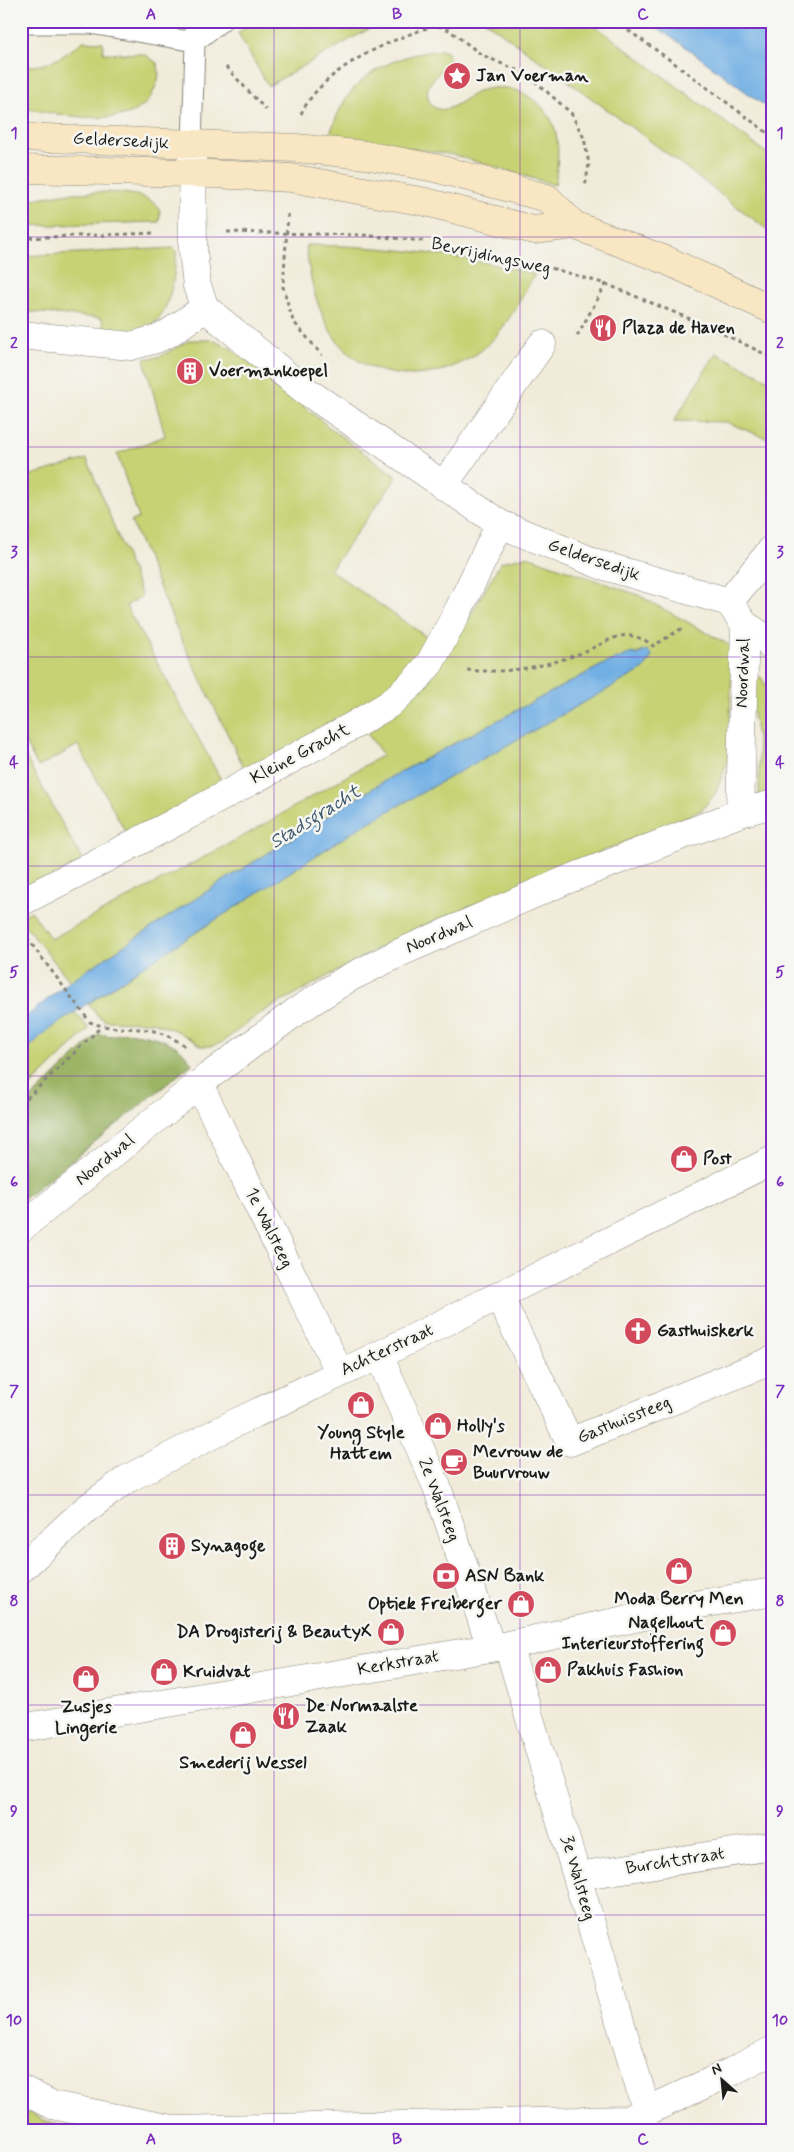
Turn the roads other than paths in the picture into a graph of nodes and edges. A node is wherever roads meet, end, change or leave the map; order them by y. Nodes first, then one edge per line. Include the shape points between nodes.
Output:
1 (194, 21) edge
2 (222, 21) edge
3 (21, 24) edge
4 (195, 42) junction
5 (21, 137) edge
6 (192, 145) junction
7 (21, 169) edge
8 (191, 173) junction
9 (574, 225) junction
10 (205, 308) junction
11 (773, 310) edge
12 (21, 335) edge
13 (542, 344) road end
14 (443, 486) junction
15 (500, 524) junction
16 (773, 548) edge
17 (729, 602) junction
18 (745, 625) junction
19 (773, 648) edge
20 (773, 804) edge
21 (740, 813) junction
22 (21, 902) edge
23 (204, 1080) junction
24 (773, 1160) edge
25 (21, 1228) edge
26 (499, 1296) junction
27 (379, 1355) junction
28 (773, 1360) edge
29 (340, 1373) junction
30 (21, 1569) edge
31 (773, 1592) edge
32 (499, 1646) junction
33 (21, 1728) edge
34 (773, 1846) edge
35 (577, 1876) junction
36 (773, 2050) edge
37 (21, 2089) edge
38 (635, 2121) edge

1 - 4 lane
2 - 4 lane
3 - 4 lane via 90,24
4 - 6 lane
5 - 6 main road, Geldersedijk
6 - 8 street, Geldersedijk
6 - 9 main road, Bevrijdingsweg via 296,148 365,155 435,168 548,198
7 - 8 main road, Geldersedijk
8 - 9 main road, Bevrijdingsweg via 290,178 357,189 426,202 534,230
8 - 10 street, Geldersedijk via 191,232 196,286
9 - 11 main road, Bevrijdingsweg via 668,261
10 - 12 street via 156,340 131,346
10 - 14 street, Geldersedijk via 302,388
13 - 14 street
14 - 15 street, Geldersedijk
15 - 17 street, Geldersedijk via 601,565
15 - 22 street, Kleine Gracht via 430,663 388,704 170,825
16 - 17 street
17 - 18 street
18 - 19 street via 767,639
18 - 21 street, Noordwal
20 - 21 street
21 - 23 street, Noordwal via 564,881 398,953 347,979 297,1011
23 - 25 street, Noordwal
23 - 29 street, 1e Walsteeg
24 - 26 street, Achterstraat
26 - 27 street, Achterstraat
26 - 28 street, Gasthuissteeg via 570,1442
27 - 29 street, Achterstraat
27 - 32 street, 2e Walsteeg
29 - 30 street, Achterstraat via 127,1480 86,1510
31 - 32 street, Kerkstraat
32 - 33 street, Kerkstraat
32 - 35 street, 3e Walsteeg
34 - 35 street, Burchtstraat
35 - 38 street, 3e Walsteeg
36 - 38 street
37 - 38 street via 52,2105 176,2130

